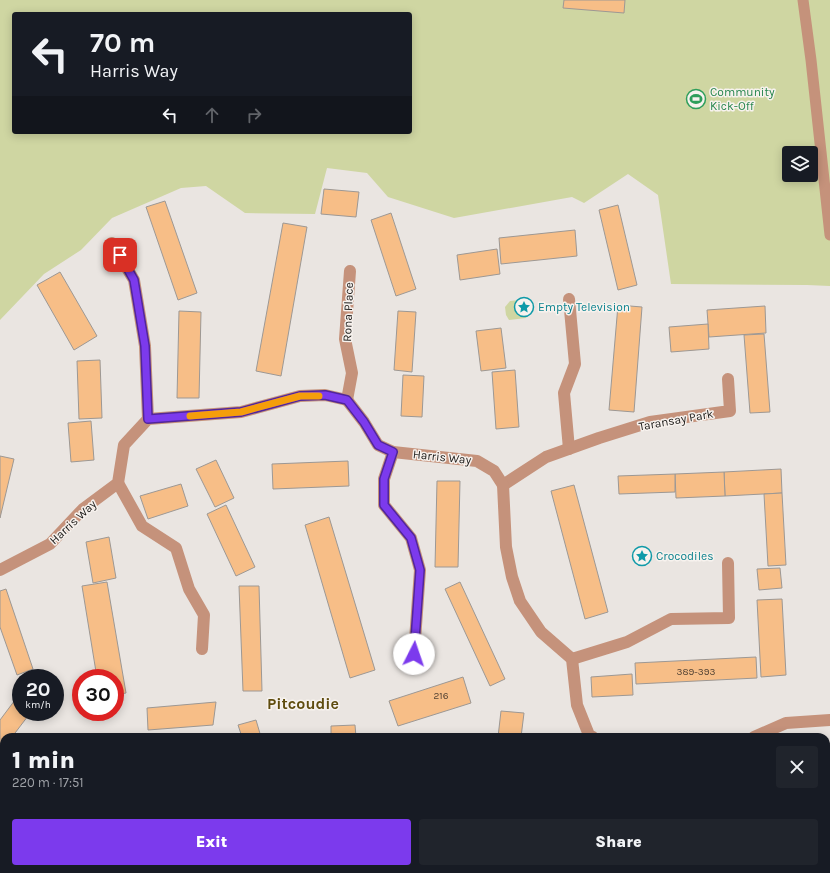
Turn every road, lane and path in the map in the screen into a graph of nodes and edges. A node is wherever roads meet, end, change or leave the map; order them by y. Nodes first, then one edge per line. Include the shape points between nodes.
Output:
1 (803, 0) edge
2 (830, 234) edge
3 (112, 243) dead end
4 (350, 271) dead end
5 (569, 299) dead end
6 (728, 379) dead end
7 (347, 400) junction
8 (148, 419) junction
9 (569, 449) junction
10 (393, 452) junction
11 (118, 483) junction
12 (503, 484) junction
13 (728, 563) dead end
14 (0, 570) edge
15 (202, 649) dead end
16 (414, 654) dead end
17 (572, 659) junction
18 (830, 720) edge
19 (590, 733) edge
20 (763, 733) edge

1 - 2 lane
3 - 8 street via 134,280 145,346
4 - 7 street, Rona Place via 345,339 352,373
5 - 9 street via 575,364 564,393
6 - 9 street, Taransay Park via 730,411 650,422
7 - 8 street via 325,395 300,396 241,412
7 - 10 street, Harris Way via 378,445
8 - 11 street via 124,445
9 - 12 street, Taransay Park via 546,457
10 - 12 street, Harris Way via 477,461 494,471
10 - 16 street via 384,479 384,505 411,538 420,570
11 - 14 street, Harris Way via 83,509 50,544
11 - 15 street via 142,526 176,548 189,589 204,615
12 - 17 street via 506,547 520,601 541,632
13 - 17 street via 729,618 671,619 627,642
17 - 19 street via 577,704
18 - 20 street via 786,723

